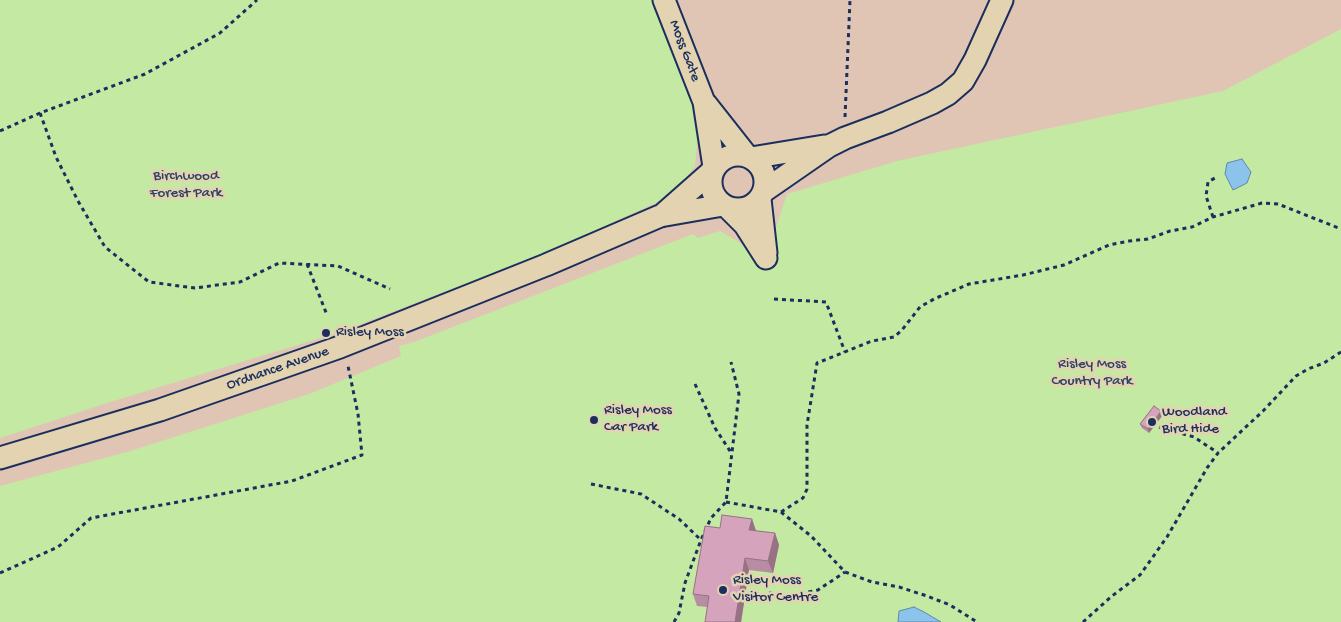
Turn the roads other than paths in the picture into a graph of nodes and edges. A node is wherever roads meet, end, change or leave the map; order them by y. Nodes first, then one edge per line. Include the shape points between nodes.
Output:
1 (664, 0) edge
2 (1002, 0) edge
3 (704, 102) junction
4 (837, 142) junction
5 (749, 157) junction
6 (713, 169) junction
7 (762, 195) junction
8 (725, 206) junction
9 (660, 216) junction
10 (0, 458) edge

1 - 3 street, Moss Gate
2 - 4 street via 975,60 963,80 948,94
3 - 5 street, Moss Gate
3 - 6 street, Moss Gate
4 - 5 street
4 - 7 street
5 - 6 street via 728,156
5 - 7 street via 762,168 765,184
6 - 8 street via 711,190
6 - 9 street, Ordnance Avenue
7 - 8 street via 745,209
7 - 8 street via 766,258 745,225
8 - 9 street, Ordnance Avenue
9 - 10 street, Ordnance Avenue via 546,266 340,347 160,410

